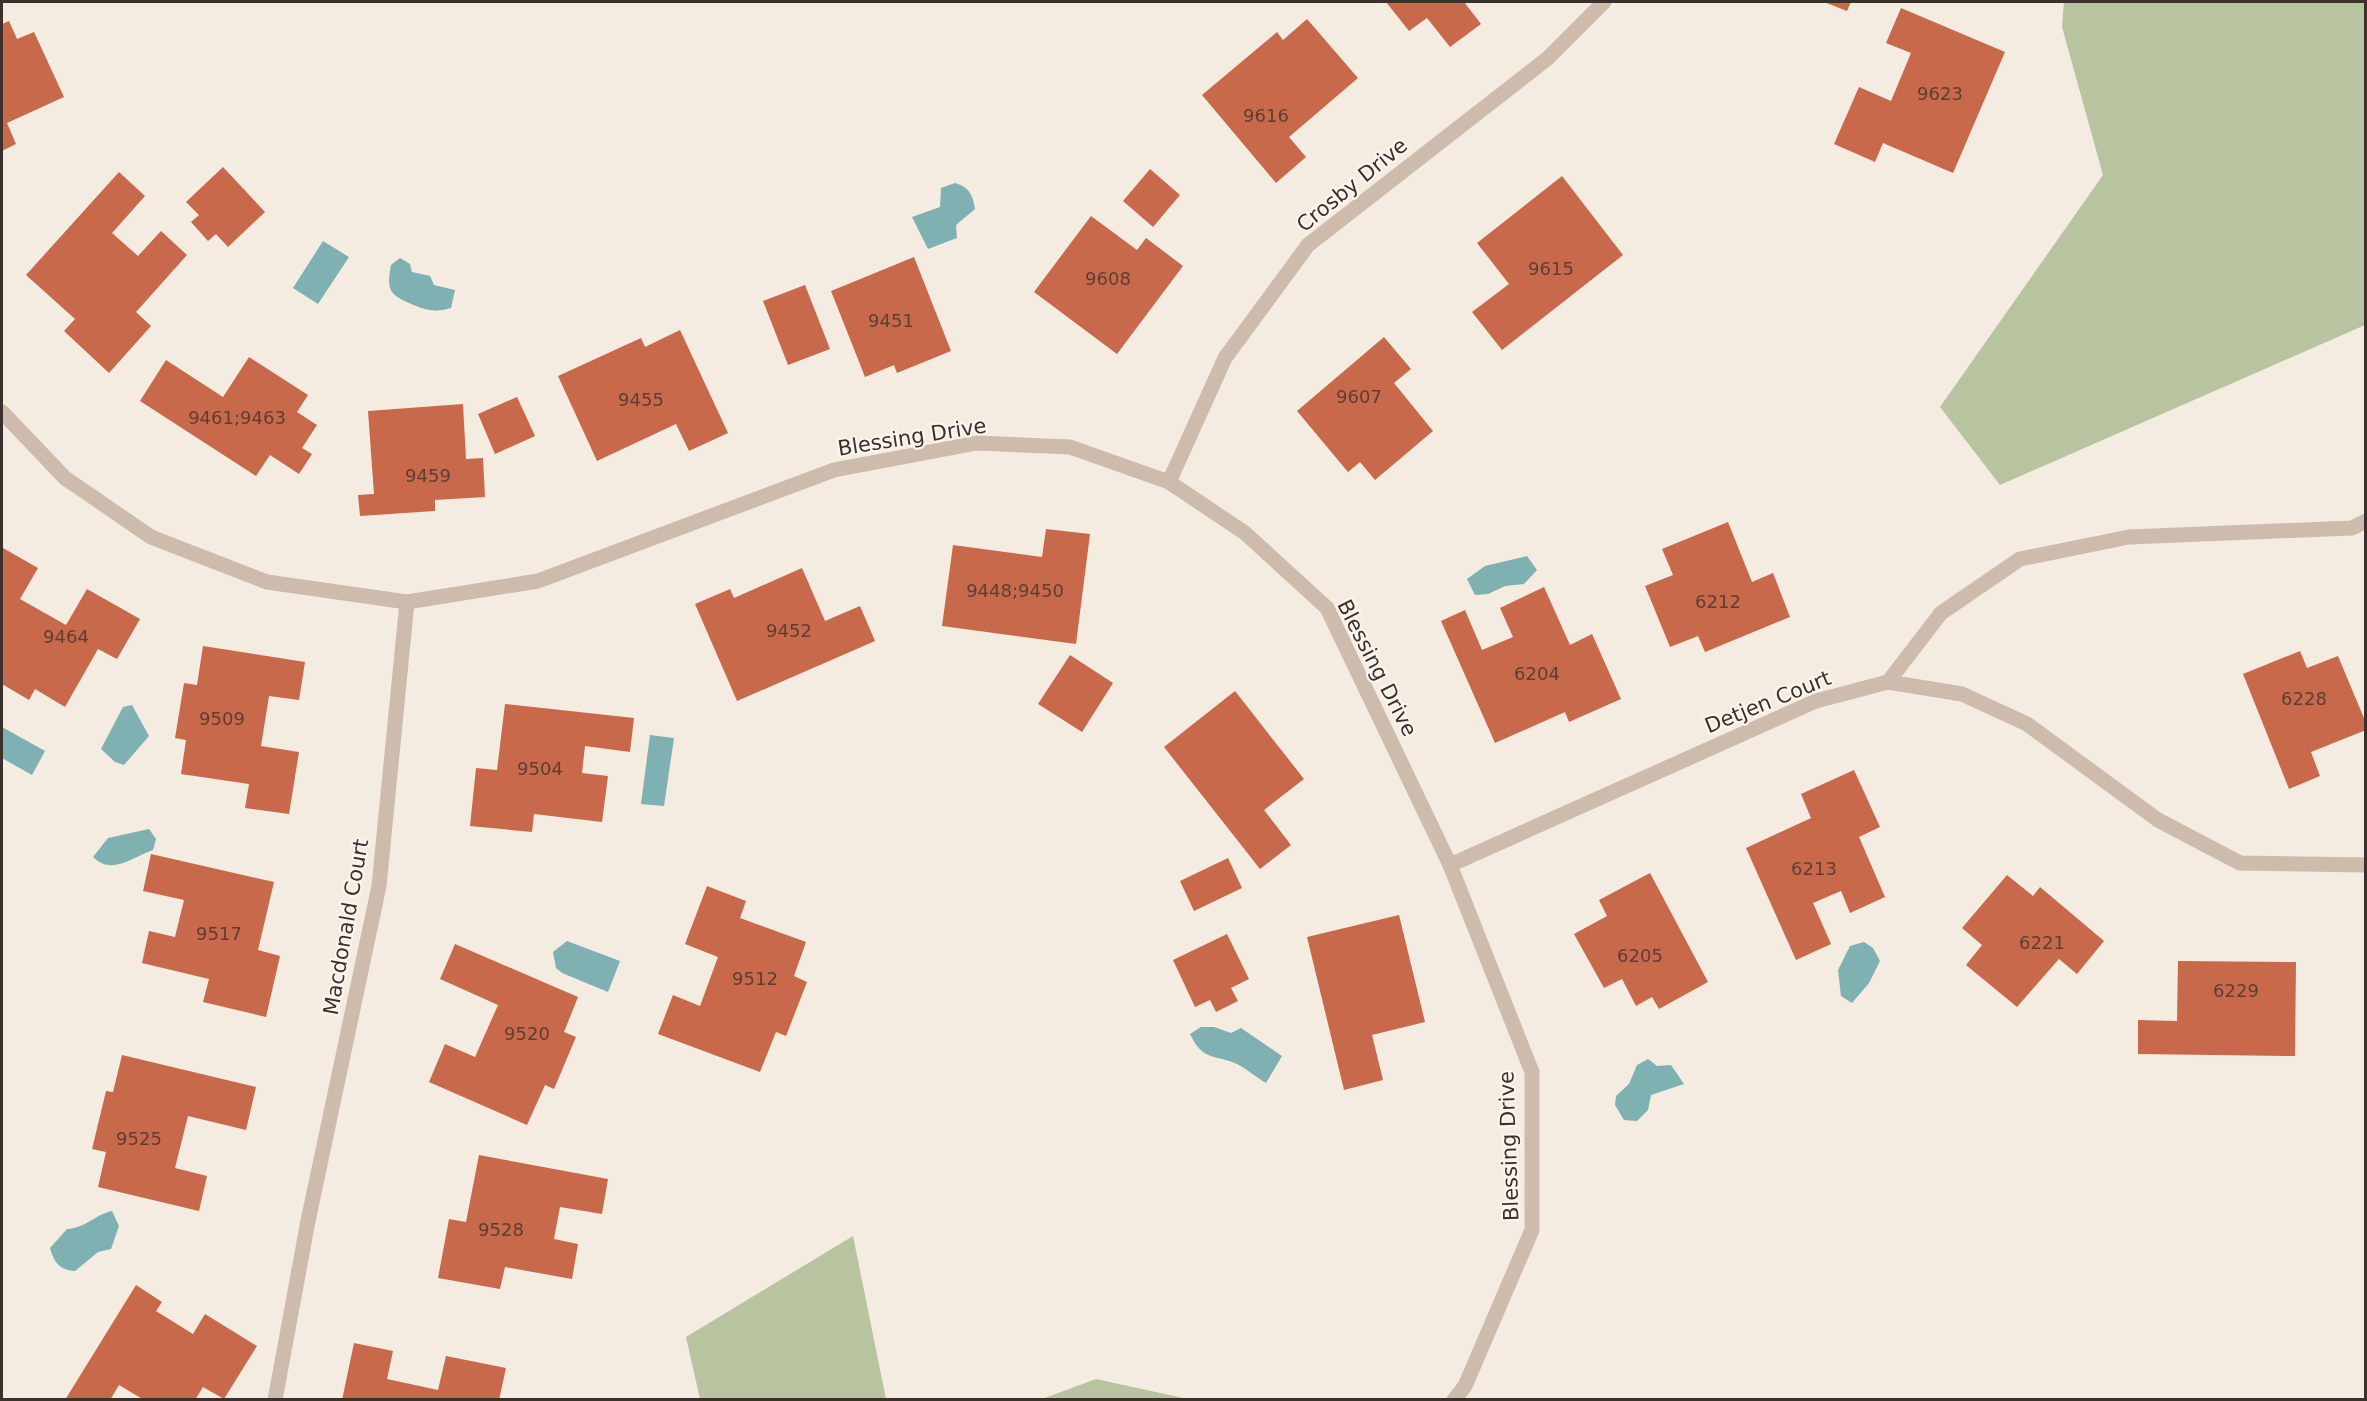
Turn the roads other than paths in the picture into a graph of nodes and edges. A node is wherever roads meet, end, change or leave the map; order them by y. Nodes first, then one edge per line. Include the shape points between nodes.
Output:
1 (1604, 2) edge
2 (2, 412) edge
3 (1169, 482) junction
4 (2366, 520) edge
5 (407, 602) junction
6 (1887, 682) junction
7 (1450, 865) junction
8 (2366, 865) edge
9 (275, 1400) edge
10 (1454, 1400) edge

1 - 3 street, Crosby Drive via 1548,58 1308,245 1225,358
2 - 5 street, Blessing Drive via 65,478 151,537 267,582
3 - 5 street, Blessing Drive via 1070,447 977,443 834,470 538,581
3 - 7 street, Blessing Drive via 1245,533 1327,608
4 - 6 street via 2352,528 2129,537 2020,559 1941,614
5 - 9 street, Macdonald Court via 379,886 308,1221
6 - 7 street, Detjen Court via 1816,701
6 - 8 street, Detjen Court via 1962,694 2027,724 2158,820 2240,863
7 - 10 street, Blessing Drive via 1532,1072 1532,1230 1465,1386

